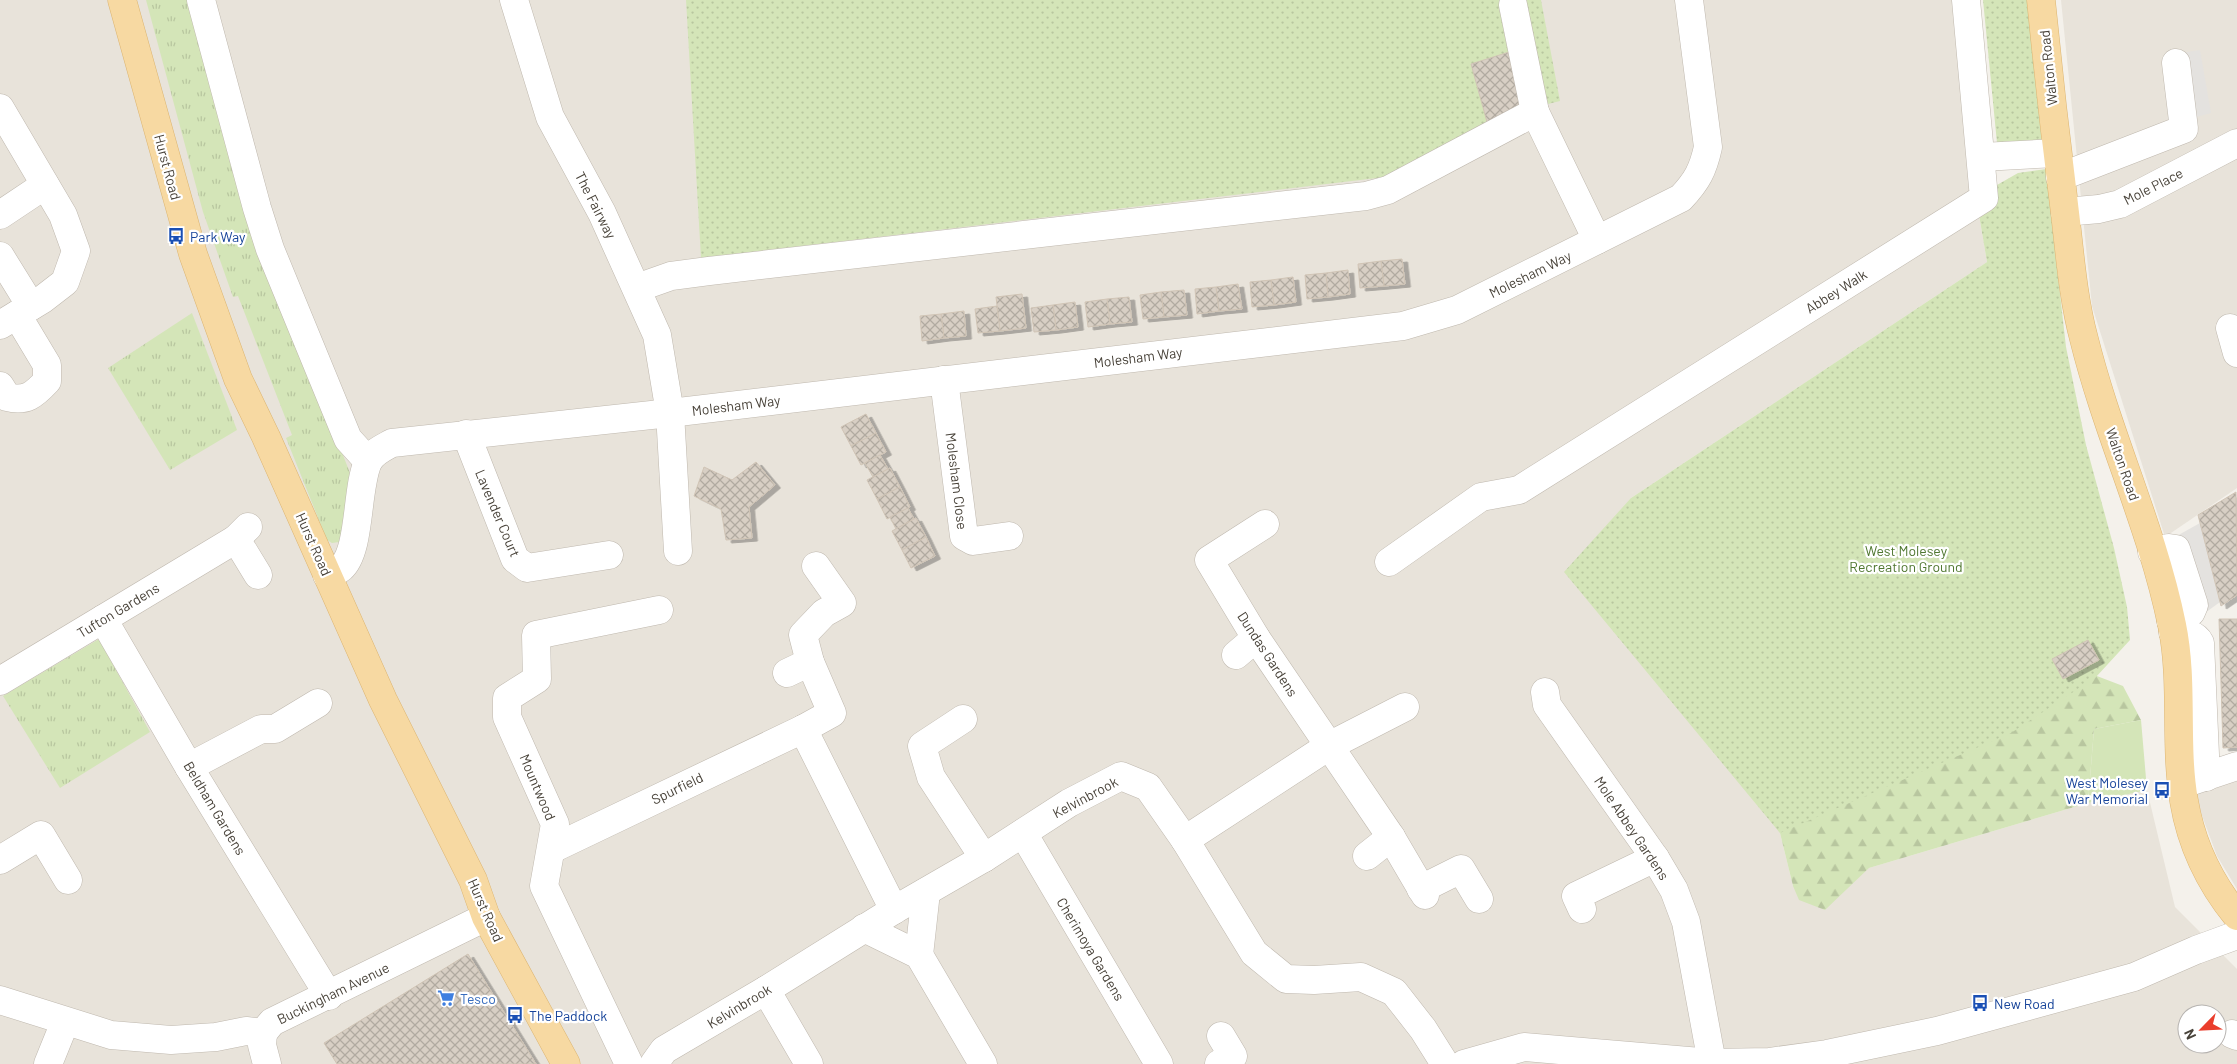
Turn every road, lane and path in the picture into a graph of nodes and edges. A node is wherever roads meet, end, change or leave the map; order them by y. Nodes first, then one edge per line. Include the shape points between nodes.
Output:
1 (122, 0) edge
2 (201, 0) edge
3 (514, 0) edge
4 (1689, 0) edge
5 (1966, 0) edge
6 (2041, 0) edge
7 (1513, 5) dead end
8 (2176, 63) dead end
9 (0, 109) edge
10 (1535, 112) junction
11 (2237, 144) edge
12 (1982, 157) junction
13 (2058, 165) junction
14 (45, 185) junction
15 (2064, 212) junction
16 (0, 214) edge
17 (1597, 240) junction
18 (0, 256) edge
19 (637, 288) junction
20 (16, 315) edge
21 (944, 380) junction
22 (0, 386) edge
23 (670, 413) junction
24 (466, 434) junction
25 (368, 461) junction
26 (1266, 524) dead end
27 (1009, 536) dead end
28 (678, 551) dead end
29 (609, 555) dead end
30 (1389, 562) dead end
31 (816, 566) dead end
32 (258, 575) dead end
33 (327, 575) junction
34 (659, 610) dead end
35 (103, 619) junction
36 (1256, 638) junction
37 (1236, 655) dead end
38 (0, 680) edge
39 (1544, 692) dead end
40 (318, 703) dead end
41 (1405, 707) dead end
42 (963, 719) dead end
43 (803, 729) junction
44 (1329, 746) junction
45 (2237, 766) edge
46 (189, 767) junction
47 (2194, 780) junction
48 (1023, 833) junction
49 (1391, 837) junction
50 (1185, 840) junction
51 (552, 849) junction
52 (1367, 856) dead end
53 (984, 858) junction
54 (1655, 858) junction
55 (0, 860) edge
56 (68, 880) dead end
57 (926, 892) junction
58 (1479, 899) dead end
59 (1582, 909) dead end
60 (894, 910) junction
61 (486, 917) junction
62 (2235, 920) edge
63 (864, 928) junction
64 (919, 956) junction
65 (766, 990) junction
66 (329, 996) junction
67 (0, 1000) edge
68 (65, 1022) junction
69 (263, 1032) junction
70 (1221, 1036) dead end
71 (1828, 1059) edge
72 (1712, 1063) edge
73 (48, 1064) edge
74 (267, 1064) edge
75 (566, 1064) edge
76 (629, 1064) edge
77 (654, 1064) edge
78 (809, 1064) edge
79 (983, 1064) edge
80 (1160, 1064) edge
81 (1219, 1064) edge
82 (1445, 1064) edge
83 (1464, 1064) edge

1 - 33 main road, Hurst Road via 180,213 211,306 238,379
2 - 25 street via 270,249 348,439
3 - 19 street, The Fairway via 550,117 602,213
4 - 17 street, Molesham Way via 1708,147 1704,164 1695,184 1681,198
5 - 12 street, Abbey Walk
6 - 13 main road, Walton Road
7 - 10 street
8 - 13 street via 2184,129
9 - 14 street
10 - 17 street
10 - 19 street via 1388,190 1366,196 709,271 671,276
11 - 15 street, Mole Place via 2120,204
12 - 13 street
12 - 30 street, Abbey Walk via 1984,198 1519,490 1481,497
13 - 15 main road, Walton Road
14 - 16 street
14 - 20 street via 63,216 76,251 65,282
15 - 47 main road, Walton Road via 2083,338 2152,552 2172,626
17 - 21 street, Molesham Way via 1457,310 1403,326
18 - 20 street
19 - 23 street, The Fairway via 657,335
20 - 22 street via 47,365 47,381 36,393 20,400 7,397
21 - 23 street, Molesham Way
21 - 27 street, Molesham Close via 964,536 973,541
23 - 24 street, Molesham Way
23 - 28 street, The Fairway
24 - 25 street, Molesham Way via 392,443 377,451
24 - 29 street, Lavender Court via 515,560 527,568
25 - 33 street via 352,550 342,567
26 - 36 street, Dundas Gardens via 1209,560
31 - 43 street, Spurfield via 842,602 824,613 803,635 798,667 832,713
32 - 35 street, Tufton Gardens via 242,533
33 - 61 main road, Hurst Road via 383,700 473,880
34 - 51 street, Mountwood via 536,636 537,679 507,698 507,717 555,824
35 - 38 street, Tufton Gardens
35 - 46 street, Beldham Gardens
36 - 37 street
36 - 44 street, Dundas Gardens
39 - 54 street, Mole Abbey Gardens via 1546,705
40 - 46 street via 275,729 261,729
41 - 44 street
42 - 53 street via 922,746 931,777
43 - 51 street, Spurfield
43 - 60 street
44 - 49 street, Dundas Gardens
44 - 50 street
45 - 47 street
46 - 66 street, Beldham Gardens
47 - 62 main road, Walton Road via 2187,814 2198,850
48 - 50 street, Kelvinbrook via 1069,803 1121,776 1148,787
48 - 53 street, Kelvinbrook
48 - 80 street, Cherimoya Gardens
49 - 52 street
49 - 58 street, Dundas Gardens via 1423,892 1461,869
50 - 82 street, Kelvinbrook via 1254,953 1286,979 1361,977 1394,992
51 - 76 street, Mountwood via 544,886
53 - 57 street, Kelvinbrook
54 - 59 street via 1576,896
54 - 72 street, Mole Abbey Gardens via 1674,890 1686,922
55 - 56 street via 41,835
57 - 60 street, Kelvinbrook
57 - 64 street
60 - 63 street, Kelvinbrook
61 - 66 street, Buckingham Avenue
61 - 75 main road, Hurst Road
62 - 71 street via 2196,950 2134,977
63 - 64 street
63 - 65 street, Kelvinbrook
64 - 79 street
65 - 77 street, Kelvinbrook via 664,1050
65 - 78 street
66 - 69 street, Buckingham Avenue via 272,1022
67 - 68 street, Buckingham Avenue
68 - 69 street, Buckingham Avenue via 111,1035 171,1040
68 - 73 street
69 - 74 street via 262,1045
70 - 81 street via 1234,1056
71 - 72 street
72 - 83 street via 1524,1047

